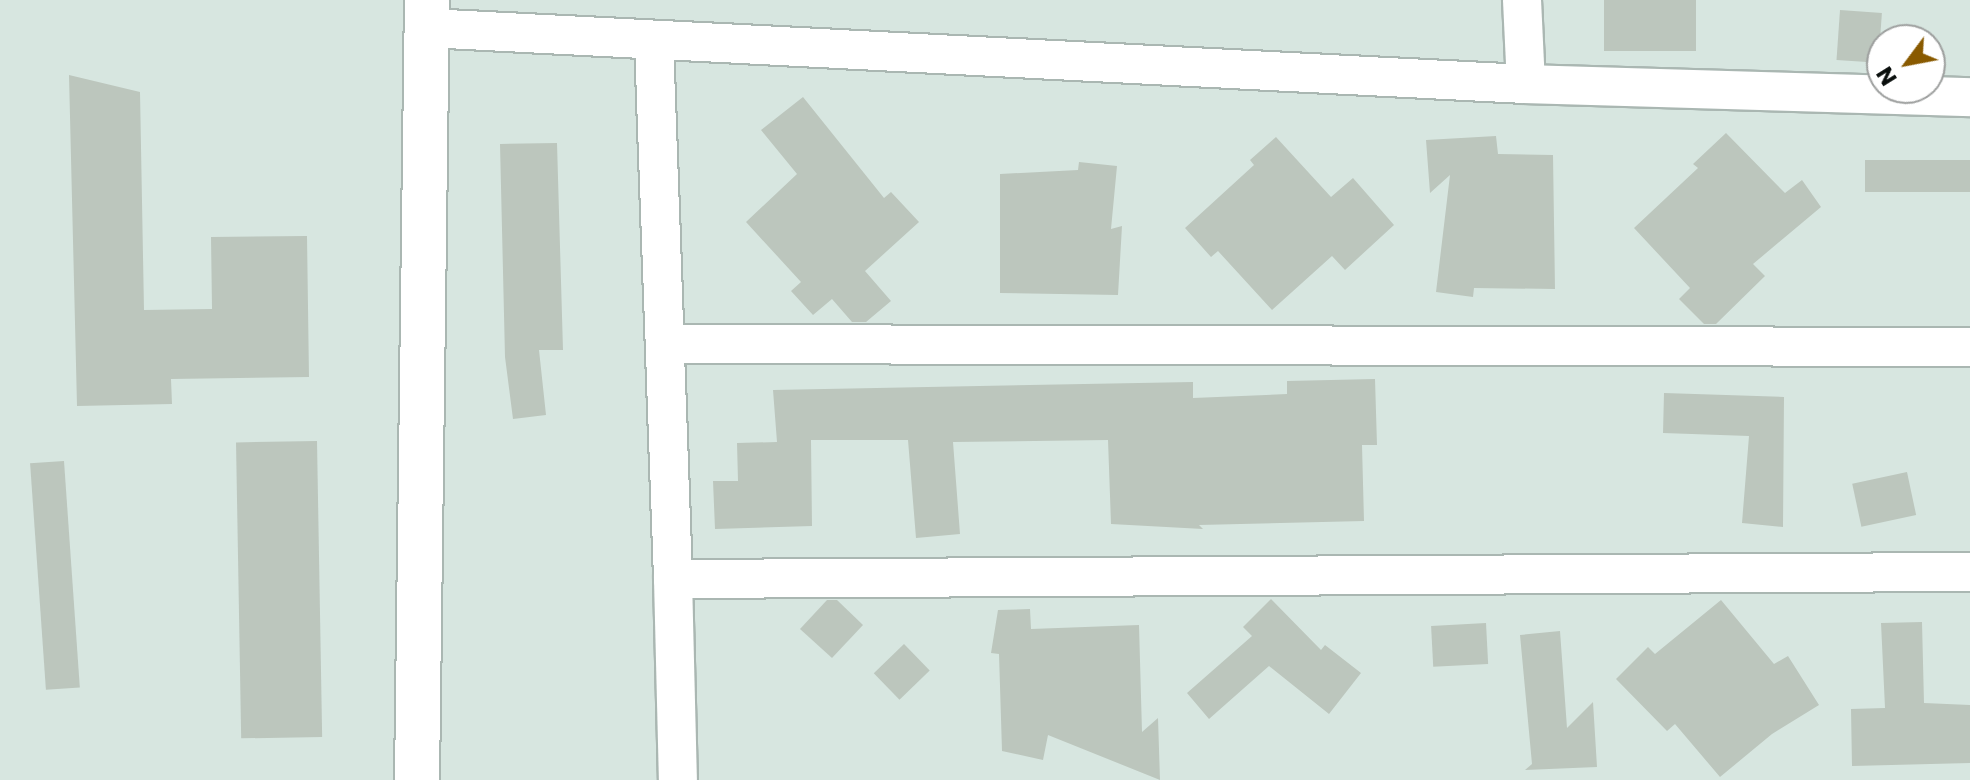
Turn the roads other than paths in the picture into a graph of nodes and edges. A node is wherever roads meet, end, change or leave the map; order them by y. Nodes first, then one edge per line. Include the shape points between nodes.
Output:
1 (1522, 0) edge
2 (427, 14) edge
3 (654, 42) junction
4 (1526, 84) junction
5 (1970, 97) edge
6 (668, 344) junction
7 (1970, 347) edge
8 (1970, 572) edge
9 (673, 579) junction
10 (417, 780) edge
11 (678, 780) edge

1 - 4 street
2 - 3 street
2 - 10 street
3 - 4 street
3 - 6 street
4 - 5 street
6 - 7 street
6 - 9 street
8 - 9 street
9 - 11 street

